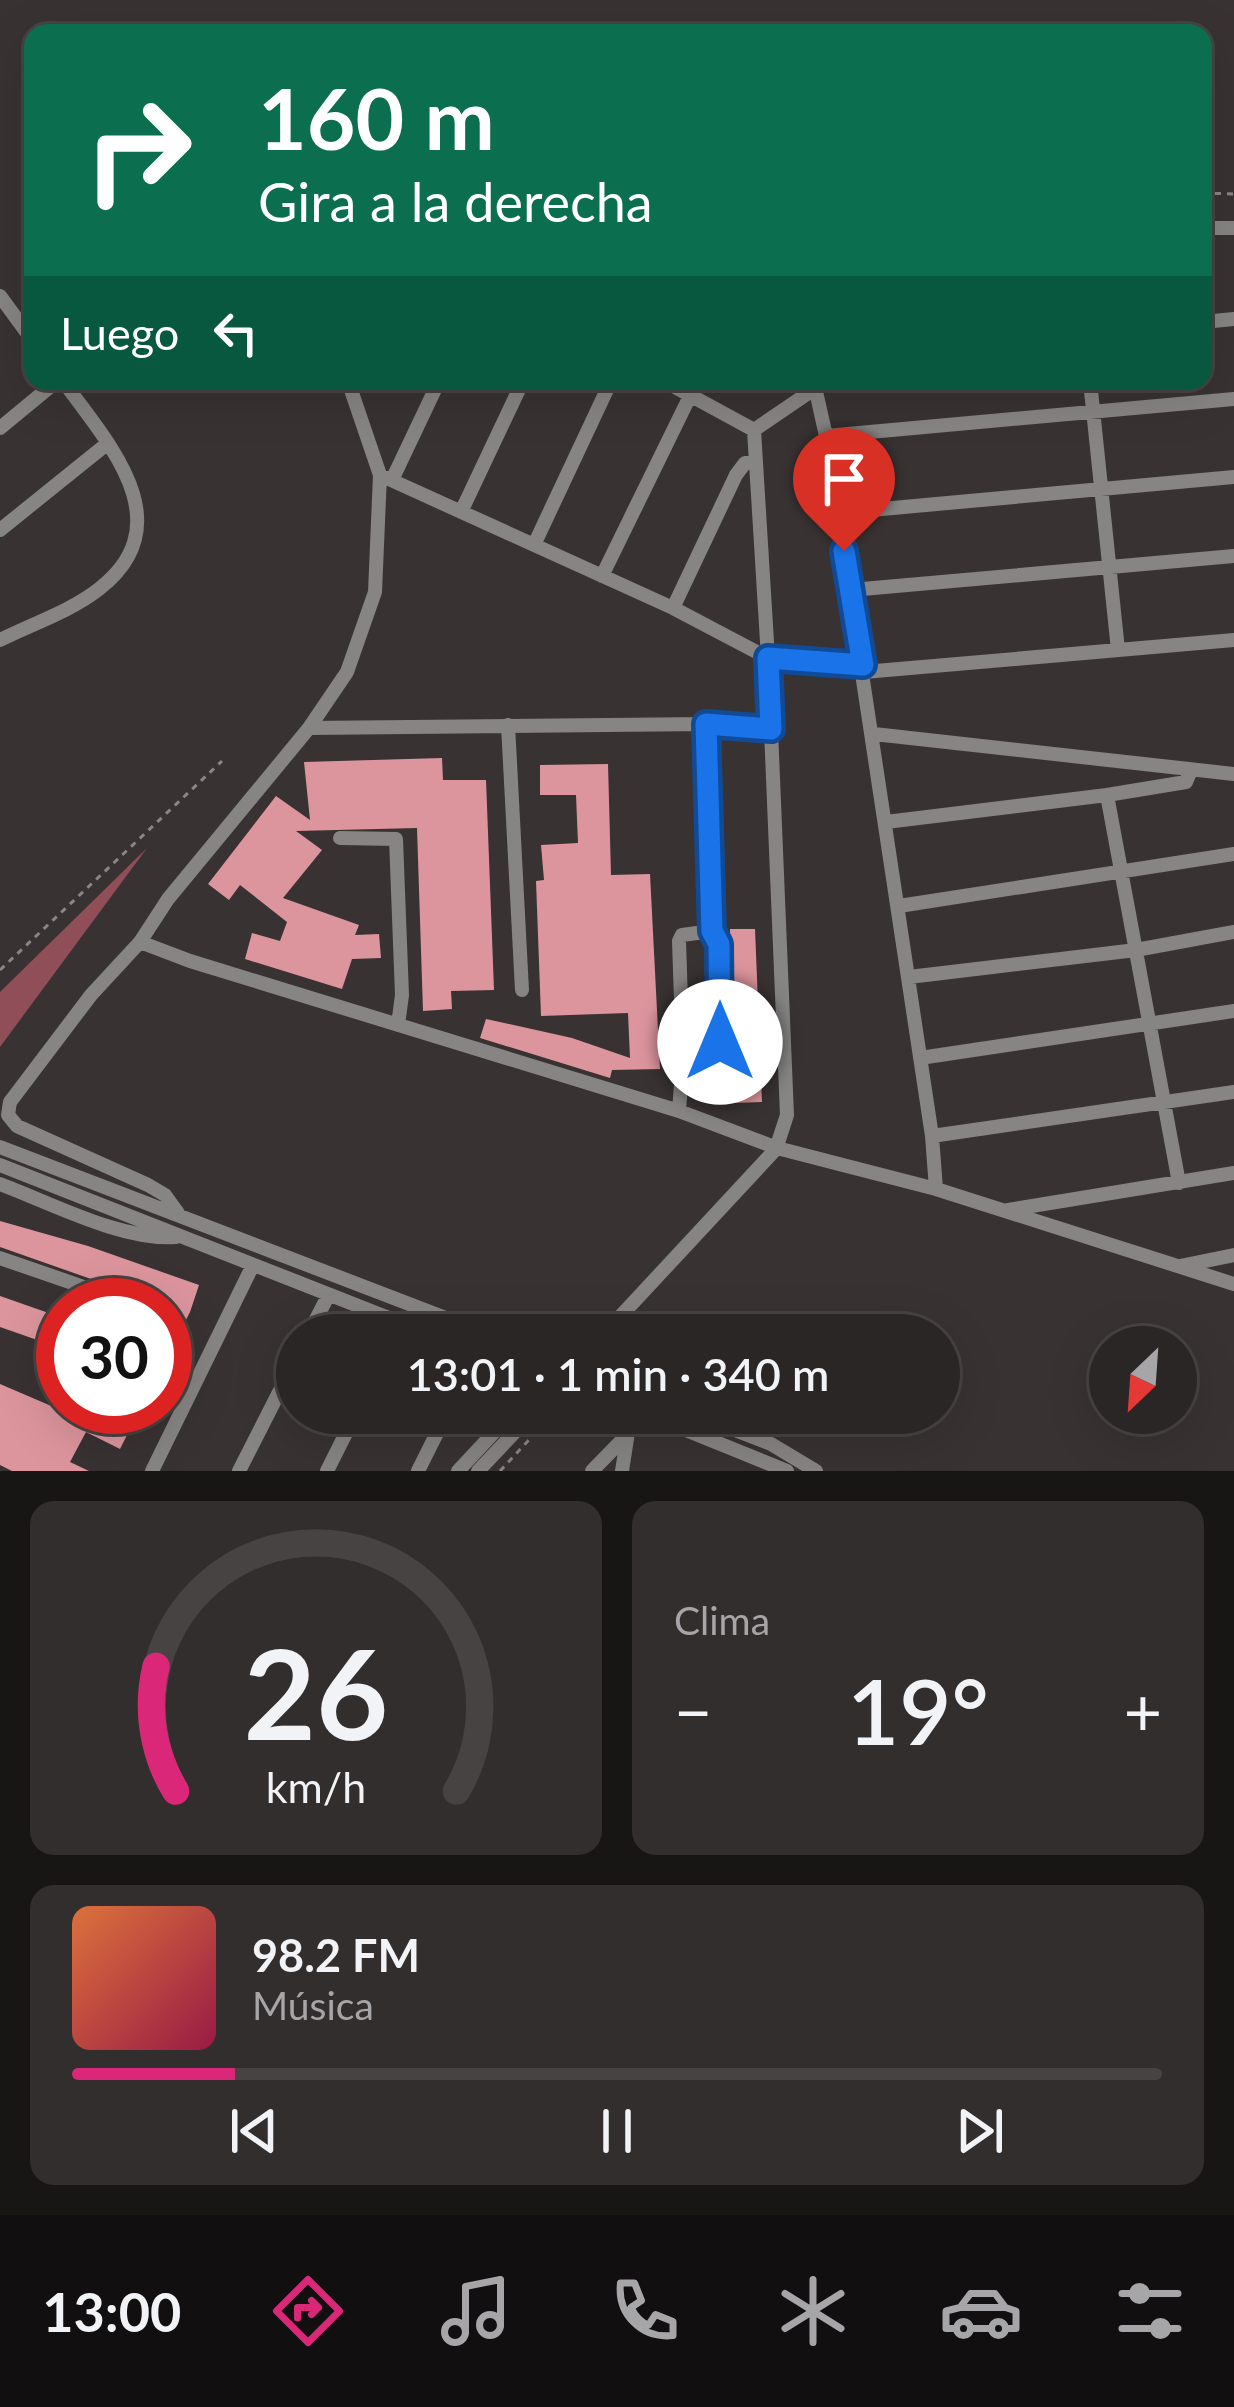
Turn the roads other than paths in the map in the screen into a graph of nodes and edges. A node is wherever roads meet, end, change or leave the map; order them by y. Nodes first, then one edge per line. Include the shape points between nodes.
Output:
1 (0, 296) edge
2 (6, 315) edge
3 (49, 390) edge
4 (67, 390) edge
5 (352, 390) edge
6 (434, 390) edge
7 (519, 390) edge
8 (607, 390) edge
9 (683, 390) edge
10 (811, 390) edge
11 (821, 390) edge
12 (1091, 390) edge
13 (691, 394) junction
14 (1234, 399) edge
15 (1092, 412) junction
16 (0, 428) edge
17 (754, 430) junction
18 (826, 436) junction
19 (108, 443) junction
20 (754, 464) junction
21 (1234, 477) edge
22 (386, 478) junction
23 (1101, 490) junction
24 (461, 512) junction
25 (838, 513) junction
26 (0, 530) edge
27 (534, 545) junction
28 (1234, 556) edge
29 (1108, 570) junction
30 (602, 576) junction
31 (851, 590) junction
32 (673, 608) junction
33 (0, 640) edge
34 (1234, 640) edge
35 (1118, 650) junction
36 (768, 658) junction
37 (863, 668) junction
38 (706, 724) junction
39 (508, 725) junction
40 (309, 728) junction
41 (771, 729) junction
42 (874, 734) junction
43 (1191, 770) junction
44 (1234, 774) edge
45 (1107, 795) junction
46 (886, 823) junction
47 (340, 838) dead end
48 (1234, 854) edge
49 (1124, 873) junction
50 (898, 906) junction
51 (712, 931) junction
52 (1234, 932) edge
53 (140, 942) junction
54 (1136, 950) junction
55 (909, 977) junction
56 (522, 990) dead end
57 (1234, 1011) edge
58 (398, 1024) junction
59 (1148, 1025) junction
60 (682, 1042) junction
61 (720, 1042) junction
62 (920, 1058) junction
63 (720, 1076) dead end
64 (1234, 1092) edge
65 (1163, 1105) junction
66 (680, 1111) junction
67 (932, 1136) junction
68 (0, 1147) edge
69 (777, 1148) junction
70 (0, 1165) edge
71 (1234, 1173) edge
72 (1179, 1183) junction
73 (0, 1184) edge
74 (936, 1190) junction
75 (1003, 1211) junction
76 (178, 1214) junction
77 (181, 1237) junction
78 (1234, 1255) edge
79 (0, 1258) edge
80 (253, 1265) junction
81 (1179, 1266) junction
82 (60, 1278) edge
83 (1234, 1284) edge
84 (328, 1296) junction
85 (319, 1314) edge
86 (366, 1314) edge
87 (436, 1314) edge
88 (622, 1314) edge
89 (276, 1398) edge
90 (346, 1434) edge
91 (436, 1434) edge
92 (492, 1434) edge
93 (516, 1434) edge
94 (627, 1434) joint
95 (696, 1434) edge
96 (745, 1434) edge
97 (489, 1469) edge
98 (152, 1471) edge
99 (239, 1471) edge
100 (327, 1471) edge
101 (418, 1471) edge
102 (458, 1471) edge
103 (592, 1471) edge
104 (622, 1471) edge
105 (788, 1471) edge
106 (816, 1471) edge

1 - 2 street
3 - 16 street
4 - 19 street
5 - 22 street
6 - 22 street
7 - 24 street
8 - 27 street
9 - 13 street
10 - 17 street
11 - 18 street
12 - 15 street
13 - 17 street
13 - 30 street
14 - 15 street
15 - 18 street
15 - 23 street
17 - 20 street
18 - 25 street
19 - 26 street
19 - 33 street via 136,503 127,559 96,592
20 - 32 street via 736,475
20 - 36 street
21 - 23 street
22 - 24 street
22 - 40 street via 364,632
23 - 25 street
23 - 29 street
24 - 27 street
25 - 31 street
27 - 30 street
28 - 29 street
29 - 31 street
29 - 35 street
30 - 32 street
31 - 37 street
32 - 36 street
34 - 35 street
35 - 37 street
36 - 37 street
36 - 41 street
37 - 42 street
38 - 39 street
38 - 41 street
38 - 51 street
39 - 40 street
39 - 56 street
40 - 53 street
41 - 69 street via 787,1115
42 - 43 street
42 - 46 street
43 - 44 street
43 - 45 street via 1186,782
45 - 46 street
45 - 49 street
46 - 50 street
47 - 58 street via 396,839
48 - 49 street
49 - 50 street
49 - 54 street
50 - 55 street
51 - 60 street via 679,940
51 - 61 street via 719,944
52 - 54 street
53 - 58 street
53 - 76 street via 20,1087 8,1115 30,1134 148,1185
54 - 55 street
54 - 59 street
55 - 62 street
57 - 59 street
58 - 66 street
59 - 62 street
59 - 65 street
60 - 61 street
60 - 66 street
61 - 63 street
62 - 67 street
64 - 65 street
65 - 67 street
65 - 72 street
66 - 69 street
67 - 74 street
68 - 76 street
69 - 74 street
69 - 88 street
70 - 77 street
71 - 72 street
72 - 75 street
73 - 77 street via 152,1239
74 - 75 street
75 - 81 street
76 - 87 street
77 - 80 street
78 - 81 street
79 - 82 street
80 - 84 street
80 - 98 street
81 - 83 street
84 - 85 street
84 - 86 street
89 - 99 street
90 - 100 street
91 - 101 street
92 - 102 street
93 - 97 street
94 - 103 street
94 - 104 street
95 - 105 street
96 - 106 street

